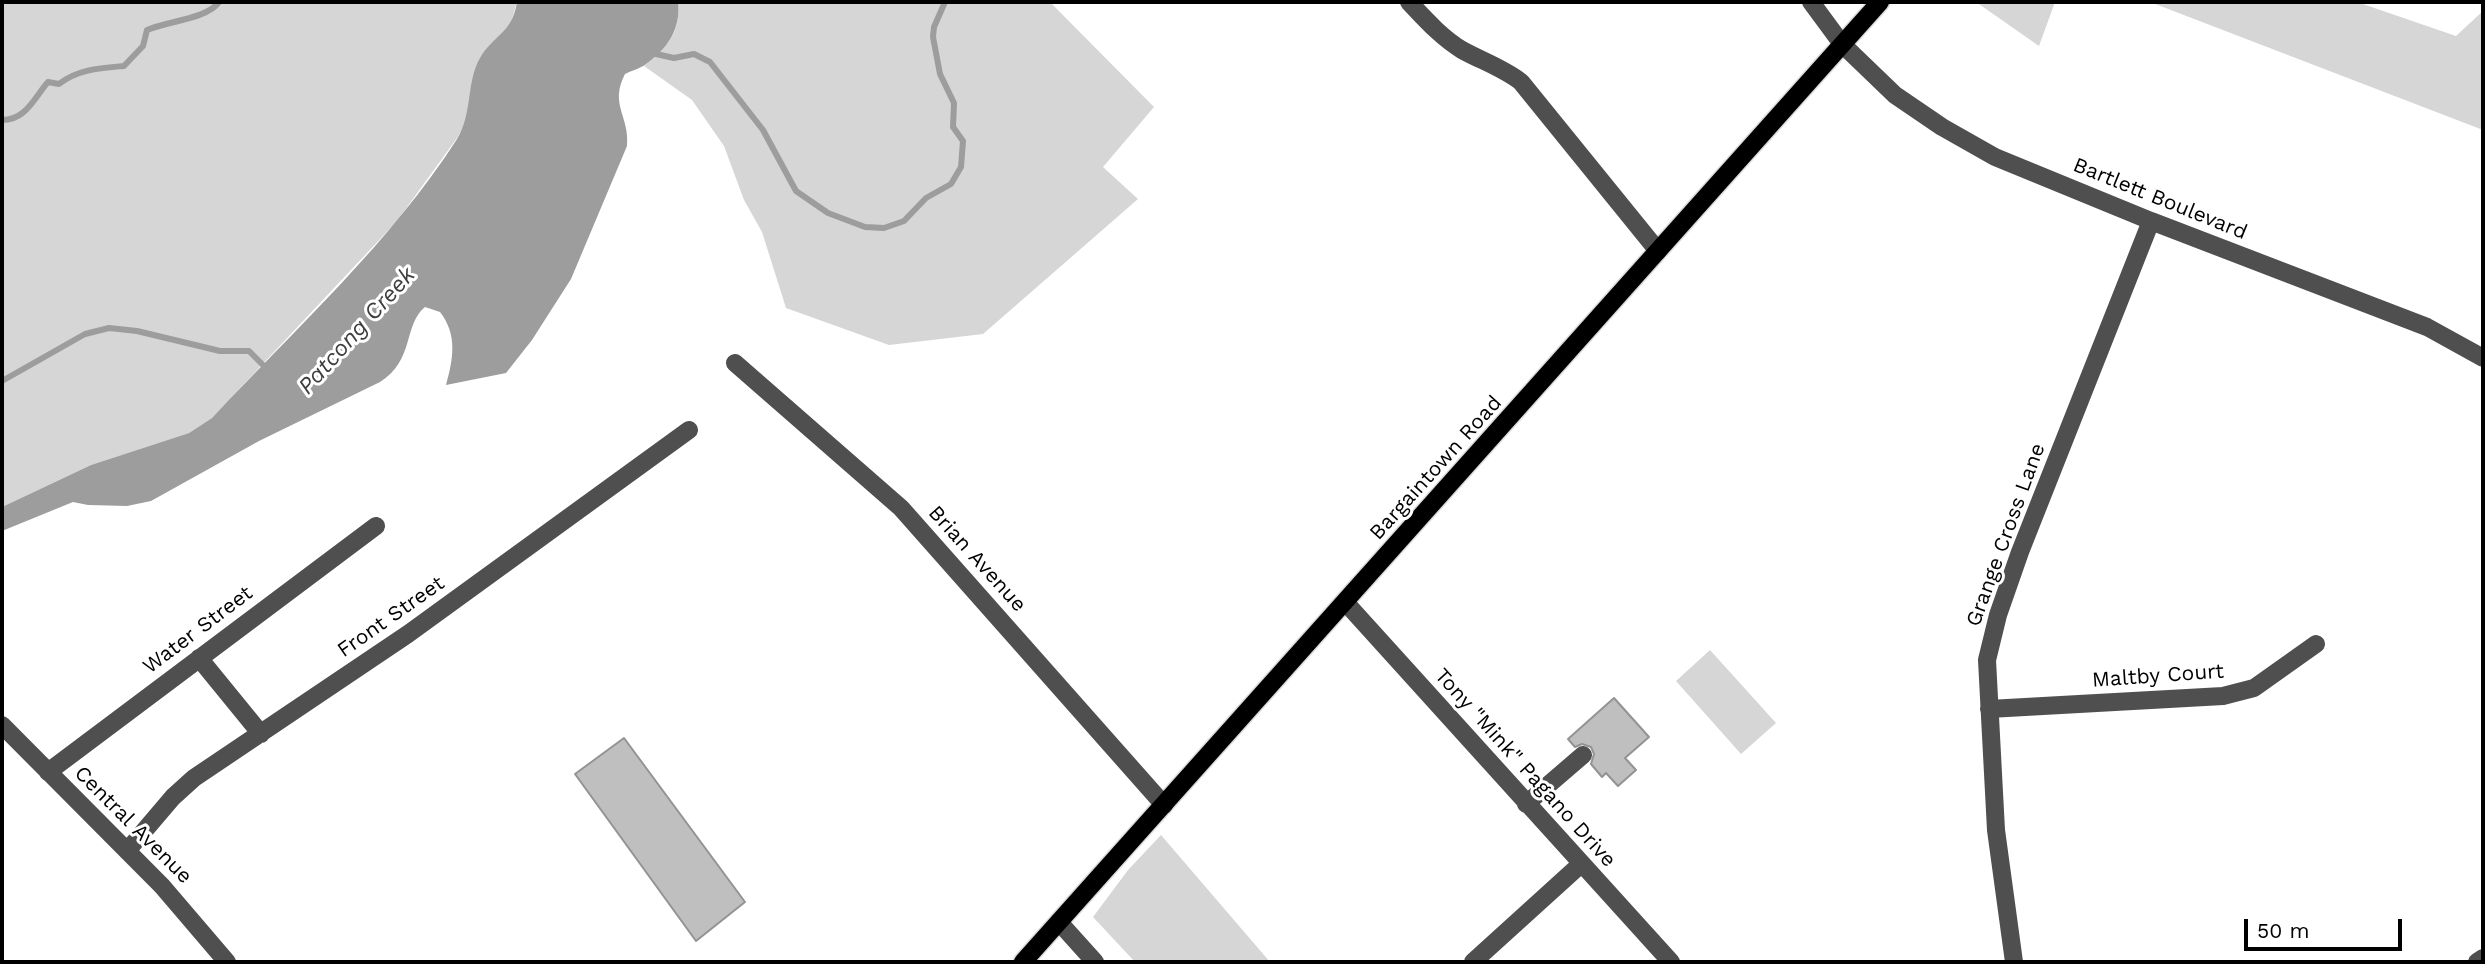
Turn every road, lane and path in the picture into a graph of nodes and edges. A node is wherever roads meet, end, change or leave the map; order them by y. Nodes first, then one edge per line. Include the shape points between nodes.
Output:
1 (1409, 2) edge
2 (1811, 2) edge
3 (1880, 2) edge
4 (1842, 44) junction
5 (2151, 221) junction
6 (1658, 251) junction
7 (2483, 359) edge
8 (735, 363) dead end
9 (689, 430) dead end
10 (376, 526) dead end
11 (1346, 603) junction
12 (2316, 645) dead end
13 (199, 658) junction
14 (1989, 709) junction
15 (2, 726) edge
16 (261, 734) junction
17 (1583, 755) dead end
18 (48, 772) junction
19 (1526, 804) junction
20 (1164, 805) junction
21 (127, 850) junction
22 (1581, 864) junction
23 (1059, 922) junction
24 (2483, 958) edge
25 (227, 962) edge
26 (1023, 962) edge
27 (1095, 962) edge
28 (1473, 962) edge
29 (1671, 962) edge
30 (2014, 962) edge
31 (2477, 962) edge

1 - 6 street via 1450,42 1521,82
2 - 4 street, Bartlett Boulevard
3 - 4 main road, Bargaintown Road
4 - 5 street, Bartlett Boulevard via 1895,95 1942,127 1995,157
4 - 6 main road, Bargaintown Road
5 - 7 street, Bartlett Boulevard via 2427,327
5 - 14 street, Grange Cross Lane via 1998,615 1987,660
6 - 11 main road, Bargaintown Road
8 - 20 street, Brian Avenue via 901,508
9 - 16 street, Front Street via 515,558
10 - 13 street, Water Street
11 - 19 street, Tony "Mink" Pagano Drive
11 - 20 main road, Bargaintown Road
12 - 14 street, Maltby Court via 2254,688 2224,696
13 - 16 street
13 - 18 street, Water Street
14 - 30 street, Grange Cross Lane via 1996,830
15 - 18 street, Central Avenue
16 - 21 street, Front Street via 186,784
17 - 19 street
18 - 21 street, Central Avenue
19 - 22 street, Tony "Mink" Pagano Drive
20 - 23 main road, Bargaintown Road
21 - 25 street, Central Avenue
22 - 28 street
22 - 29 street, Tony "Mink" Pagano Drive
23 - 26 main road, Bargaintown Road
23 - 27 street
24 - 31 street

